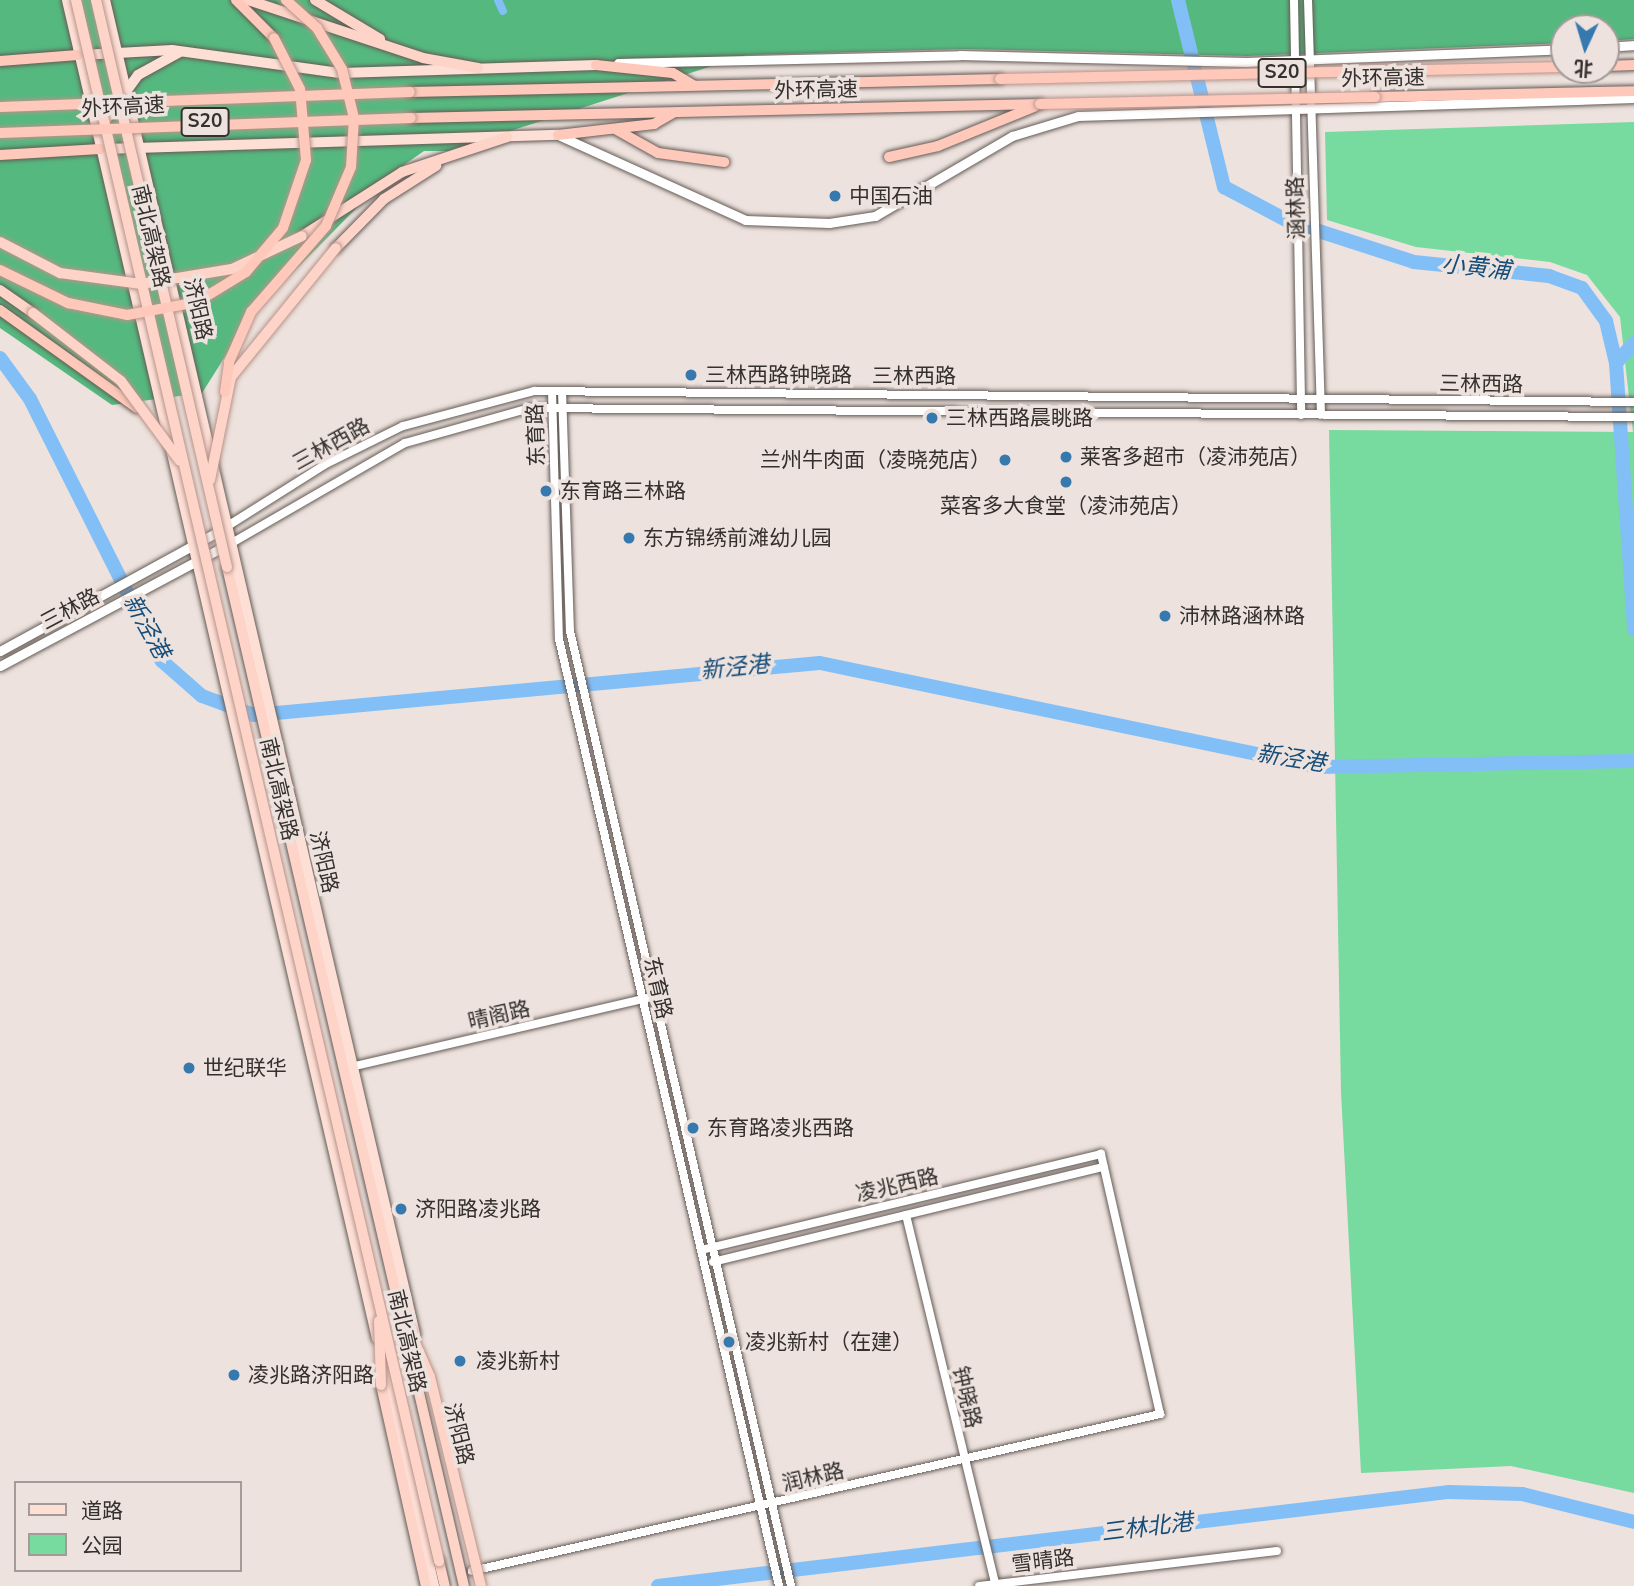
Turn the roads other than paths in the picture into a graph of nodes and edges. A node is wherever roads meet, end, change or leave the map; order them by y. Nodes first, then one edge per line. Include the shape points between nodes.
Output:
1 (66, 0) edge
2 (76, 0) edge
3 (96, 0) edge
4 (105, 0) edge
5 (236, 0) edge
6 (248, 0) edge
7 (286, 0) edge
8 (315, 0) edge
9 (1294, 0) edge
10 (1308, 0) edge
11 (386, 46) junction
12 (117, 50) junction
13 (1550, 50) edge
14 (180, 52) junction
15 (78, 55) junction
16 (1310, 60) junction
17 (0, 61) edge
18 (1294, 61) junction
19 (596, 65) junction
20 (1550, 67) edge
21 (478, 68) junction
22 (696, 86) junction
23 (126, 88) junction
24 (1634, 91) edge
25 (1634, 98) edge
26 (1040, 104) junction
27 (0, 107) edge
28 (1311, 109) junction
29 (1295, 110) junction
30 (674, 112) junction
31 (615, 129) junction
32 (0, 133) edge
33 (96, 133) junction
34 (558, 135) junction
35 (507, 137) junction
36 (140, 145) junction
37 (100, 149) junction
38 (457, 154) junction
39 (0, 155) edge
40 (890, 157) dead end
41 (724, 162) dead end
42 (0, 242) edge
43 (0, 271) edge
44 (0, 290) edge
45 (0, 310) edge
46 (552, 391) junction
47 (562, 391) junction
48 (225, 392) junction
49 (1264, 397) junction
50 (1300, 398) junction
51 (1320, 399) junction
52 (1634, 402) edge
53 (552, 408) junction
54 (563, 408) junction
55 (1264, 414) junction
56 (1301, 415) junction
57 (1321, 415) junction
58 (1634, 417) edge
59 (167, 440) junction
60 (188, 480) junction
61 (209, 490) junction
62 (226, 527) junction
63 (230, 544) junction
64 (195, 545) junction
65 (195, 561) junction
66 (0, 651) edge
67 (0, 666) edge
68 (655, 997) junction
69 (643, 999) junction
70 (351, 1067) junction
71 (1104, 1167) junction
72 (906, 1215) junction
73 (713, 1247) junction
74 (701, 1250) junction
75 (716, 1261) junction
76 (705, 1264) junction
77 (396, 1299) junction
78 (379, 1304) junction
79 (963, 1460) junction
80 (772, 1505) junction
81 (761, 1507) junction
82 (1278, 1551) dead end
83 (472, 1571) junction
84 (474, 1585) edge
85 (996, 1585) edge
86 (426, 1586) edge
87 (434, 1586) edge
88 (445, 1586) edge
89 (779, 1586) edge
90 (791, 1586) edge
91 (979, 1586) edge

1 - 15 main road
2 - 60 highway, 南北高架路, bridge
3 - 61 highway, 南北高架路, bridge
4 - 12 main road, 济阳路
5 - 43 highway, bridge via 282,50 306,117 300,189 267,252 210,296 141,314 84,308
6 - 11 highway
7 - 48 highway, bridge via 317,28 342,69 354,118 351,167 326,226 251,312 229,362
8 - 11 highway
9 - 18 street, 涵林路
10 - 16 street, 涵林路
11 - 21 highway
12 - 14 main road
12 - 15 main road
12 - 23 main road, 济阳路
13 - 16 main road
14 - 21 main road via 321,72
14 - 23 main road via 153,63
15 - 17 highway
15 - 33 main road
16 - 18 main road
16 - 28 street, 涵林路
18 - 19 main road via 1131,63 960,55
18 - 29 street, 涵林路
19 - 21 main road
19 - 22 highway via 673,73
20 - 22 highway, 外环高速 / S20, bridge
22 - 27 highway, 外环高速 / S20, bridge
23 - 33 main road
23 - 36 main road, 济阳路
24 - 26 highway, 外环高速 / S20, bridge
25 - 28 main road
26 - 30 highway, 外环高速 / S20
26 - 40 highway
28 - 29 main road
28 - 51 street, 涵林路
29 - 34 main road via 1148,114 1042,123 875,216 829,223 745,220
29 - 50 street, 涵林路
30 - 31 highway via 654,124
30 - 32 highway, 外环高速 / S20, bridge
31 - 34 highway
31 - 41 highway via 658,153
33 - 37 main road
34 - 35 main road
35 - 36 main road
35 - 38 highway
36 - 37 main road
36 - 62 main road, 济阳路
37 - 39 highway
37 - 64 main road
38 - 42 highway, bridge via 395,175 302,236 232,269 141,284 60,273
38 - 48 highway, bridge via 384,198 251,346
44 - 59 highway, bridge via 121,381
45 - 59 highway, bridge via 107,382
46 - 47 street, 三林西路
46 - 53 street, 东育路
46 - 62 street, 三林西路 via 403,426 324,466
47 - 49 street, 三林西路
47 - 54 street, 东育路
48 - 61 highway, bridge
49 - 50 street, 三林西路
49 - 55 street
50 - 51 street, 三林西路
50 - 56 street, 涵林路
51 - 52 street, 三林西路
51 - 57 street, 涵林路
53 - 54 street, 三林西路
53 - 63 street, 三林西路 via 466,422 405,443
53 - 69 street, 东育路 via 564,657
54 - 55 street, 三林西路
54 - 68 street, 东育路 via 576,655
55 - 56 street, 三林西路
56 - 57 street, 三林西路
57 - 58 street, 三林西路
59 - 60 highway, bridge
60 - 78 highway, 南北高架路, bridge
61 - 77 highway, 南北高架路, bridge
62 - 63 main road, 济阳路
62 - 64 main road, 三林路
63 - 65 main road, 三林路
63 - 70 main road, 济阳路
64 - 65 main road
64 - 66 main road, 三林路
65 - 67 main road, 三林路
65 - 87 main road
68 - 69 street, 晴阁路
68 - 73 street, 东育路
69 - 70 street, 晴阁路
69 - 74 street, 东育路
70 - 83 main road, 济阳路
71 - 72 street, 凌兆西路
71 - 73 street, 凌兆西路 via 1101,1154
71 - 79 street, 润林路 via 1160,1414
72 - 75 street, 凌兆西路
72 - 79 street, 钟晓路
73 - 74 street, 凌兆西路
73 - 75 street, 东育路
74 - 76 street, 东育路
75 - 76 street, 凌兆西路
75 - 80 street, 东育路
76 - 81 street, 东育路
77 - 84 highway, 南北高架路, bridge
77 - 84 highway, bridge via 430,1377
78 - 86 highway, bridge via 381,1385
78 - 88 highway, 南北高架路, bridge
79 - 80 street, 润林路
79 - 85 street, 钟晓路
80 - 81 street, 润林路
80 - 90 street, 东育路
81 - 83 street, 润林路
81 - 89 street, 东育路
82 - 85 street, 雪晴路
83 - 84 main road, 济阳路
85 - 91 street, 雪晴路

